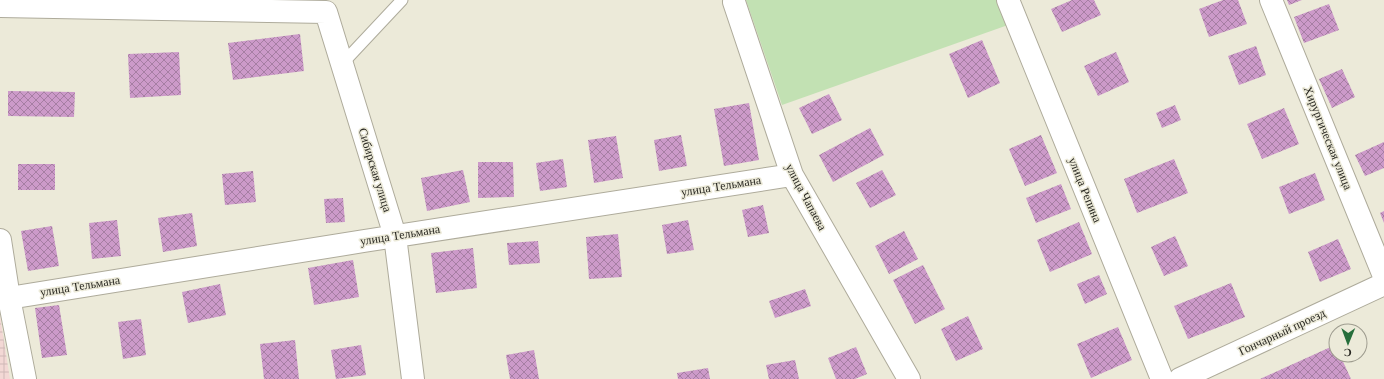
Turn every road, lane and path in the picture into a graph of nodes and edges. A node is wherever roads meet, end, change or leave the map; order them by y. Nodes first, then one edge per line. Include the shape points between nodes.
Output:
1 (402, 0) edge
2 (1008, 0) edge
3 (1271, 0) edge
4 (734, 2) dead end
5 (0, 6) edge
6 (323, 6) edge
7 (342, 64) junction
8 (792, 175) junction
9 (395, 236) junction
10 (0, 240) edge
11 (1384, 276) edge
12 (1384, 284) edge
13 (9, 298) junction
14 (25, 379) edge
15 (413, 379) edge
16 (909, 379) edge
17 (1162, 379) edge
18 (1180, 379) edge

1 - 7 lane
2 - 17 street, улица Репина
3 - 11 street, Хирургическая улица
4 - 8 street, улица Чапаева
5 - 6 street
6 - 7 street, Сибирская улица
7 - 9 street, Сибирская улица
8 - 9 street, улица Тельмана
8 - 16 street, улица Чапаева
9 - 13 street, улица Тельмана
9 - 15 street, Сибирская улица
10 - 13 street
12 - 18 street, Гончарный проезд
13 - 14 street

